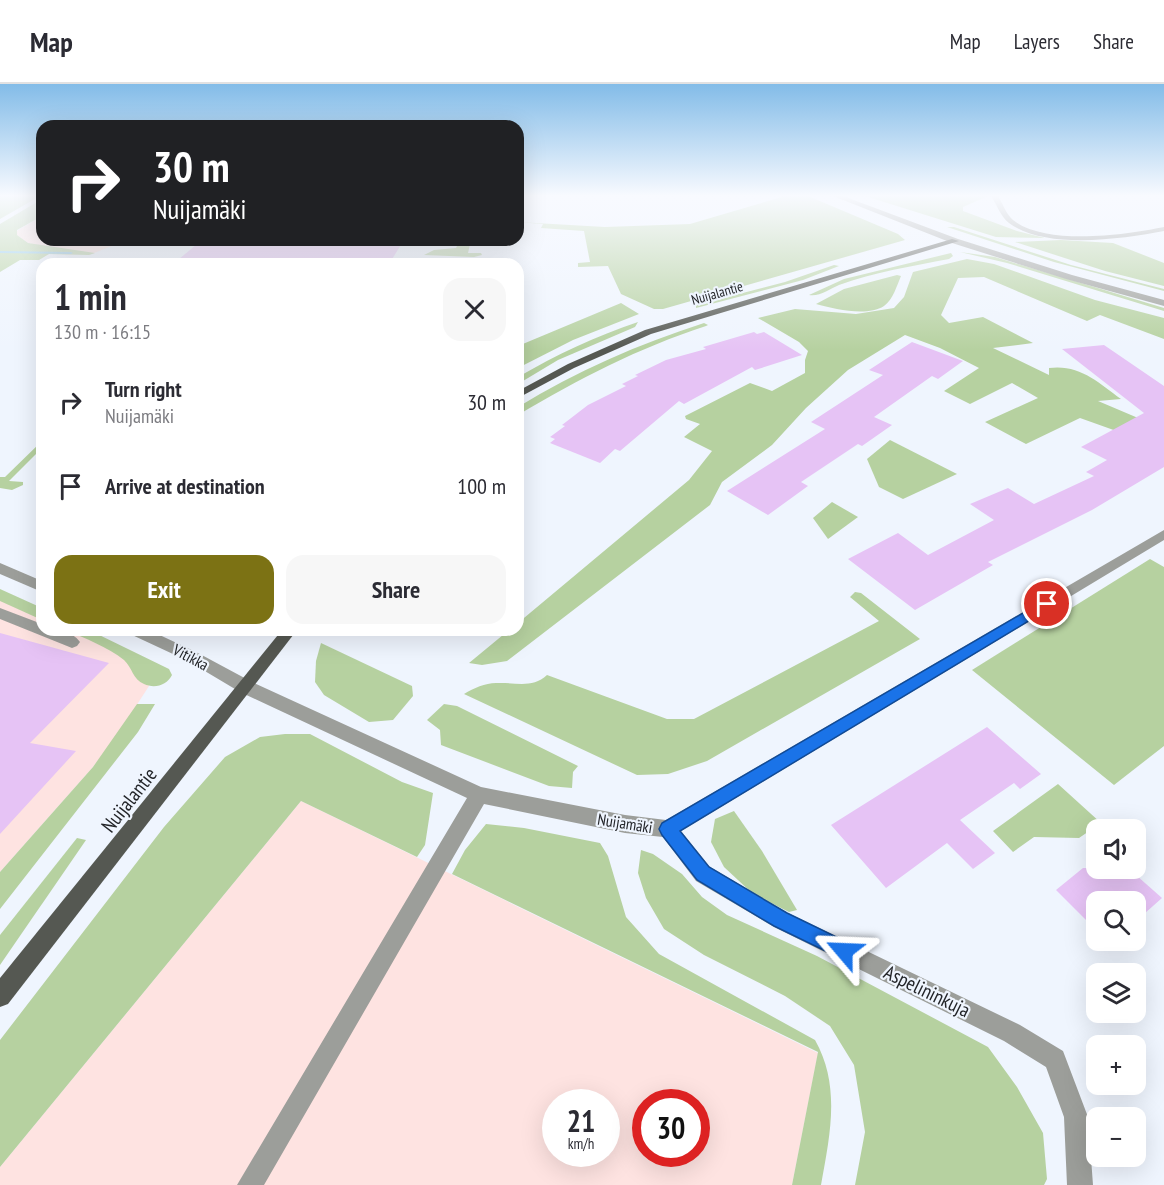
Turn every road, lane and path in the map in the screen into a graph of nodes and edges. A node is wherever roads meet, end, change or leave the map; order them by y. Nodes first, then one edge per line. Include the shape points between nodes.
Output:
1 (933, 247) edge
2 (975, 247) edge
3 (1001, 247) edge
4 (1164, 294) edge
5 (1164, 303) edge
6 (524, 392) edge
7 (1164, 534) edge
8 (0, 568) edge
9 (36, 584) edge
10 (0, 613) edge
11 (36, 628) edge
12 (57, 636) edge
13 (148, 636) edge
14 (285, 636) edge
15 (72, 642) dead end
16 (246, 687) junction
17 (479, 795) junction
18 (668, 829) junction
19 (0, 996) edge
20 (250, 1185) edge
21 (1080, 1185) edge

1 - 6 main road, Nuijalantie via 648,332
2 - 5 street
3 - 4 street
7 - 18 street, Nuijamäki
8 - 9 street
10 - 11 street
12 - 15 street
13 - 16 street, Vitikka
14 - 16 main road, Nuijalantie
16 - 17 street, Nuijamäki
16 - 19 main road, Nuijalantie
17 - 18 street, Nuijamäki
17 - 20 street
18 - 21 street, Aspelininkuja via 703,873 781,920 1012,1033 1055,1059 1076,1117

